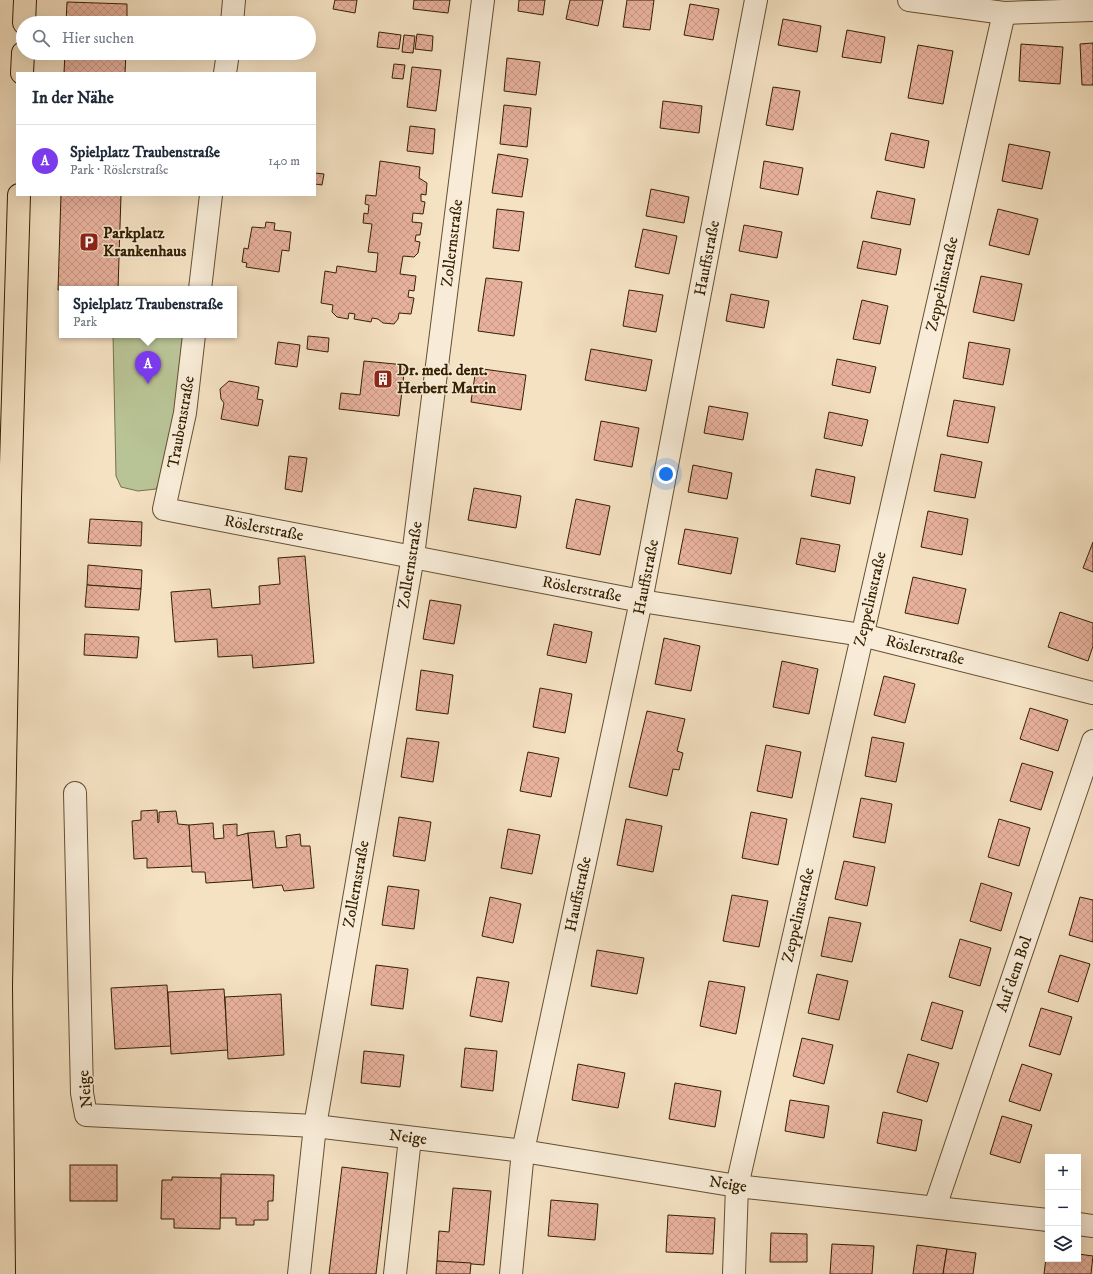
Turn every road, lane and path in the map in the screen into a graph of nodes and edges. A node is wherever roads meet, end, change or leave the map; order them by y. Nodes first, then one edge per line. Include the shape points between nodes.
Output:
1 (25, 0) edge
2 (234, 0) edge
3 (483, 0) edge
4 (756, 0) edge
5 (909, 0) edge
6 (1090, 7) edge
7 (1004, 13) junction
8 (24, 16) edge
9 (233, 16) edge
10 (23, 60) edge
11 (227, 60) edge
12 (22, 72) edge
13 (226, 72) edge
14 (19, 196) edge
15 (211, 196) edge
16 (200, 286) edge
17 (194, 338) edge
18 (164, 509) joint
19 (413, 556) junction
20 (641, 601) junction
21 (862, 634) junction
22 (1093, 693) edge
23 (1093, 741) edge
24 (75, 793) dead end
25 (315, 1126) junction
26 (410, 1138) junction
27 (523, 1151) junction
28 (737, 1186) junction
29 (934, 1207) junction
30 (1045, 1220) edge
31 (1081, 1224) edge
32 (1093, 1226) edge
33 (4, 1274) edge
34 (299, 1274) edge
35 (395, 1274) edge
36 (510, 1274) edge
37 (734, 1274) edge

1 - 8 highway
2 - 9 street
3 - 19 street, Zollernstraße
4 - 20 street, Hauffstraße
5 - 7 street
6 - 7 street
7 - 21 street, Zeppelinstraße
10 - 12 highway
11 - 13 street
14 - 33 highway via 10,498 1,978
15 - 16 street
17 - 18 street, Traubenstraße via 185,413
18 - 19 street, Röslerstraße
19 - 20 street, Röslerstraße
19 - 25 street, Zollernstraße
20 - 21 street, Röslerstraße
20 - 27 street, Hauffstraße
21 - 22 street, Röslerstraße
21 - 28 street, Zeppelinstraße
23 - 29 street, Auf dem Bol
24 - 25 street, Neige via 82,1093 86,1115
25 - 26 street, Neige
25 - 34 street, Zollernstraße
26 - 27 street, Neige
26 - 35 street
27 - 28 street, Neige
27 - 36 street, Hauffstraße
28 - 29 street, Neige
28 - 37 street, Zeppelinstraße
29 - 30 street, Neige
31 - 32 street

